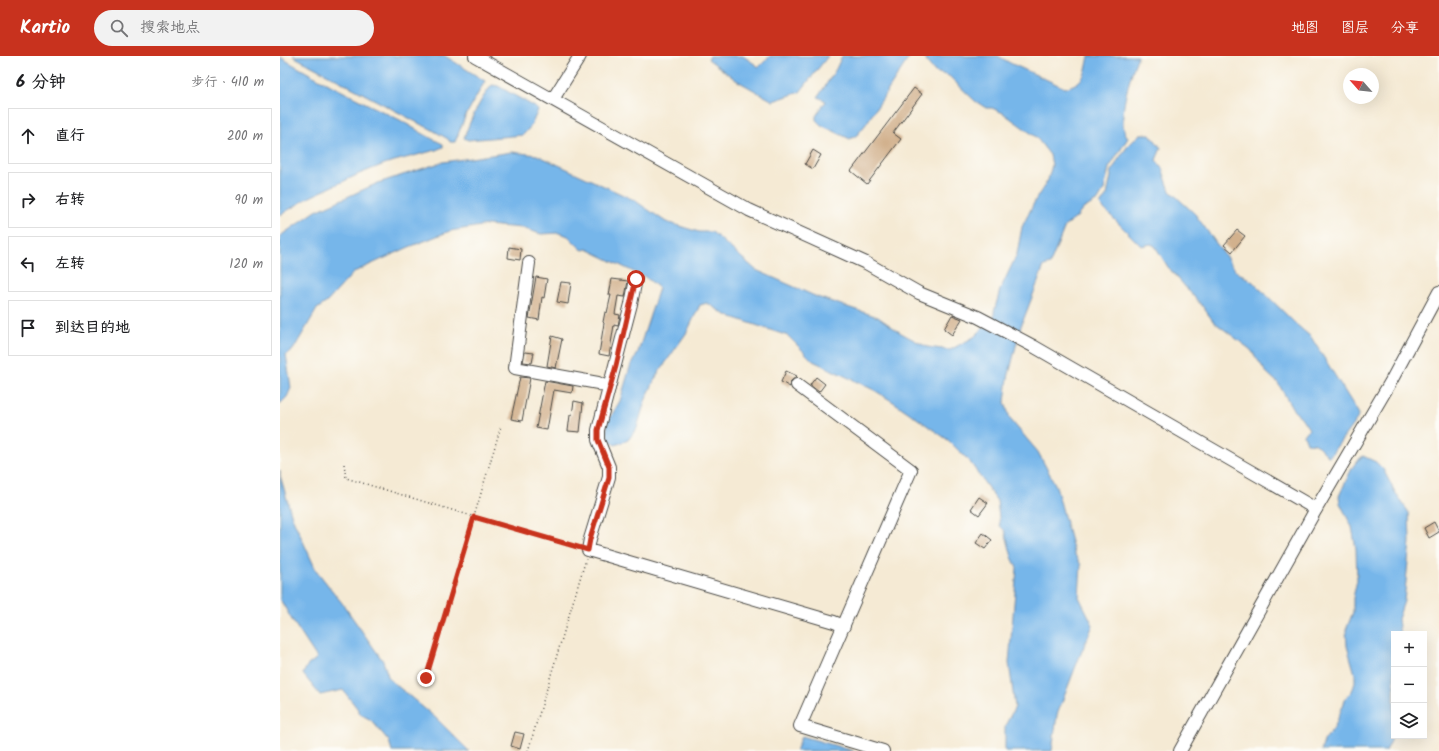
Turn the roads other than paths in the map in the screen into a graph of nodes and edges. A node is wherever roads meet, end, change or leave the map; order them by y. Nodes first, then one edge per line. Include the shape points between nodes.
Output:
1 (476, 56) edge
2 (580, 56) edge
3 (553, 100) junction
4 (529, 263) dead end
5 (636, 279) dead end
6 (1439, 292) edge
7 (797, 385) dead end
8 (610, 388) junction
9 (1316, 509) junction
10 (844, 626) junction
11 (884, 751) edge
12 (1180, 751) edge

1 - 3 street
2 - 3 street
3 - 9 street via 749,210 866,262 919,293 978,317 1033,346
4 - 8 street via 515,368 598,382
5 - 8 street
6 - 9 street via 1390,383
7 - 10 street via 911,470
8 - 10 street via 598,430 598,440 609,467 609,478 588,550
9 - 12 street
10 - 11 street via 800,726

